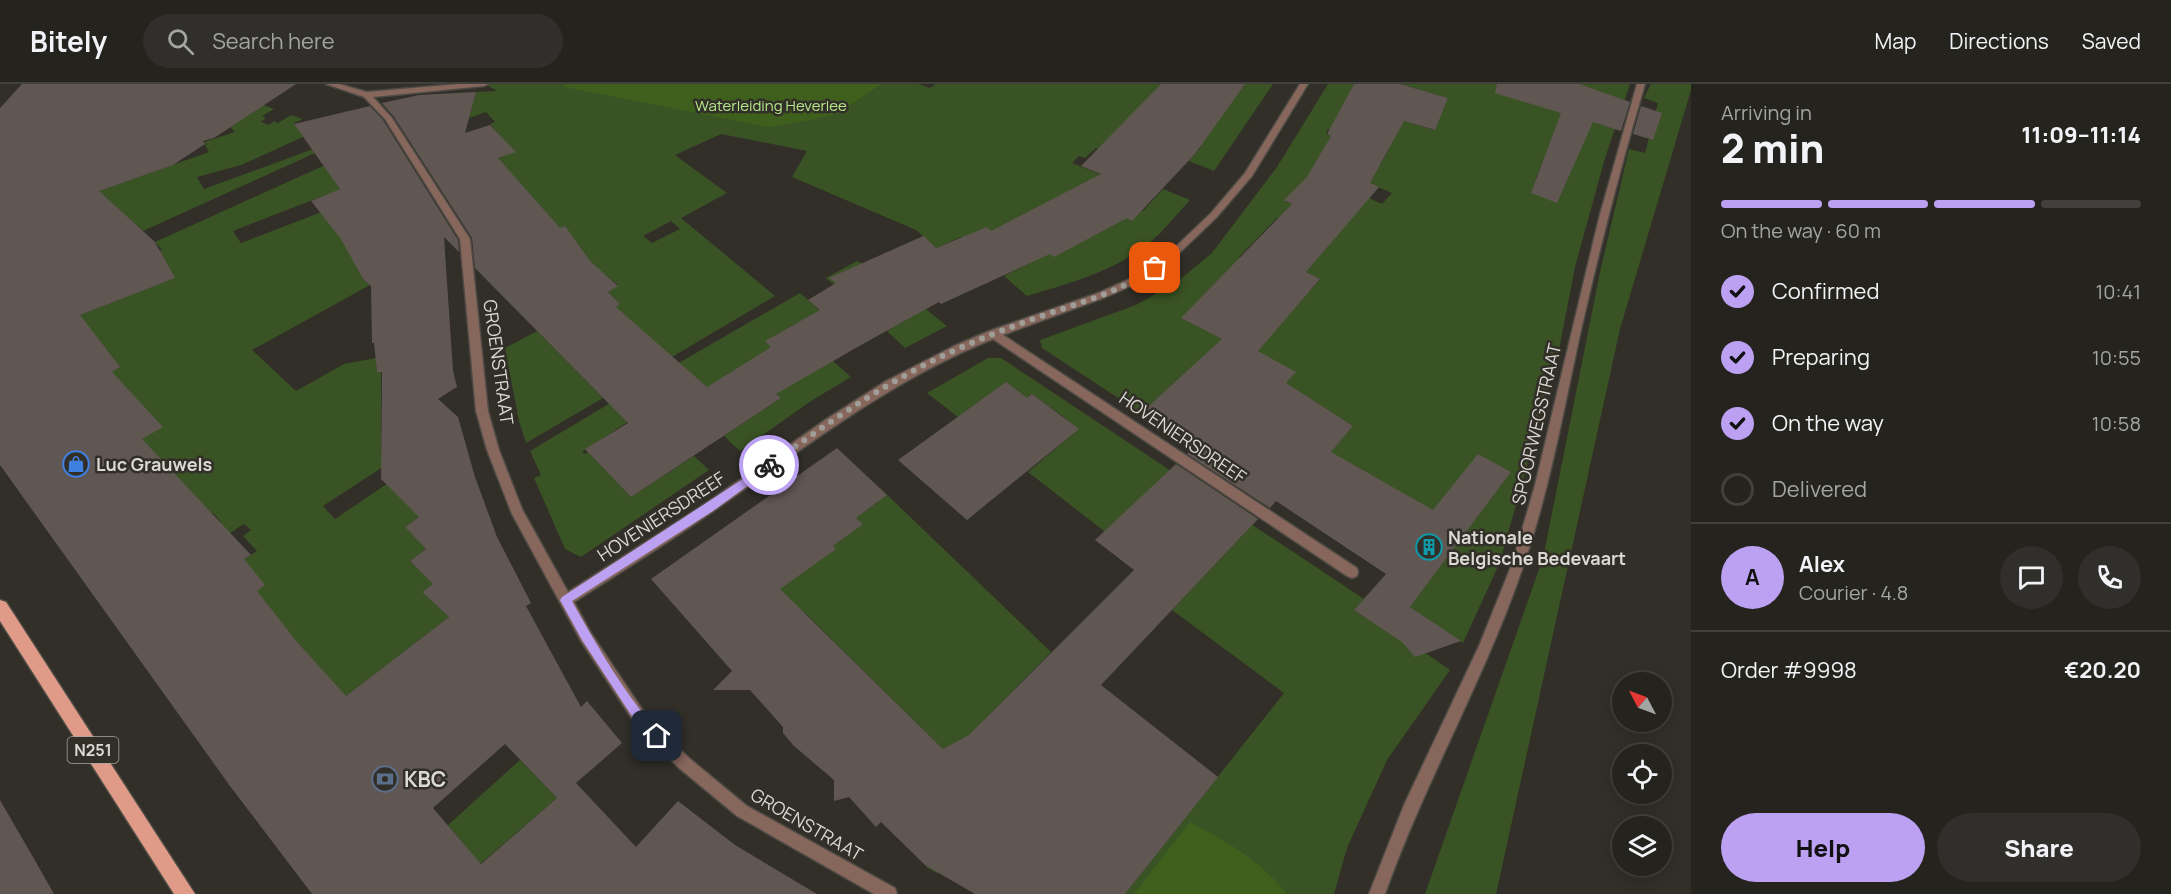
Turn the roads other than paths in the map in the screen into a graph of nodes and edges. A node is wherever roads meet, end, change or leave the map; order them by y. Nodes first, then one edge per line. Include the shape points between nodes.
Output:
1 (330, 84) edge
2 (484, 84) edge
3 (1304, 84) edge
4 (1641, 84) edge
5 (367, 94) junction
6 (993, 334) junction
7 (1352, 572) dead end
8 (566, 600) junction
9 (0, 607) edge
10 (185, 894) edge
11 (889, 894) edge
12 (1377, 894) edge

1 - 5 street
2 - 5 street
3 - 6 street, HOVENIERSDREEF via 1250,174 1169,258 1140,278 1102,295
4 - 12 street, SPOORWEGSTRAAT via 1618,158 1531,525 1517,568 1469,684 1389,857
5 - 8 street, GROENSTRAAT via 388,118 465,239 485,421 516,510
6 - 7 street, HOVENIERSDREEF
6 - 8 street, HOVENIERSDREEF via 890,384
8 - 11 street, GROENSTRAAT via 643,723 684,763 742,811
9 - 10 main road, N251

